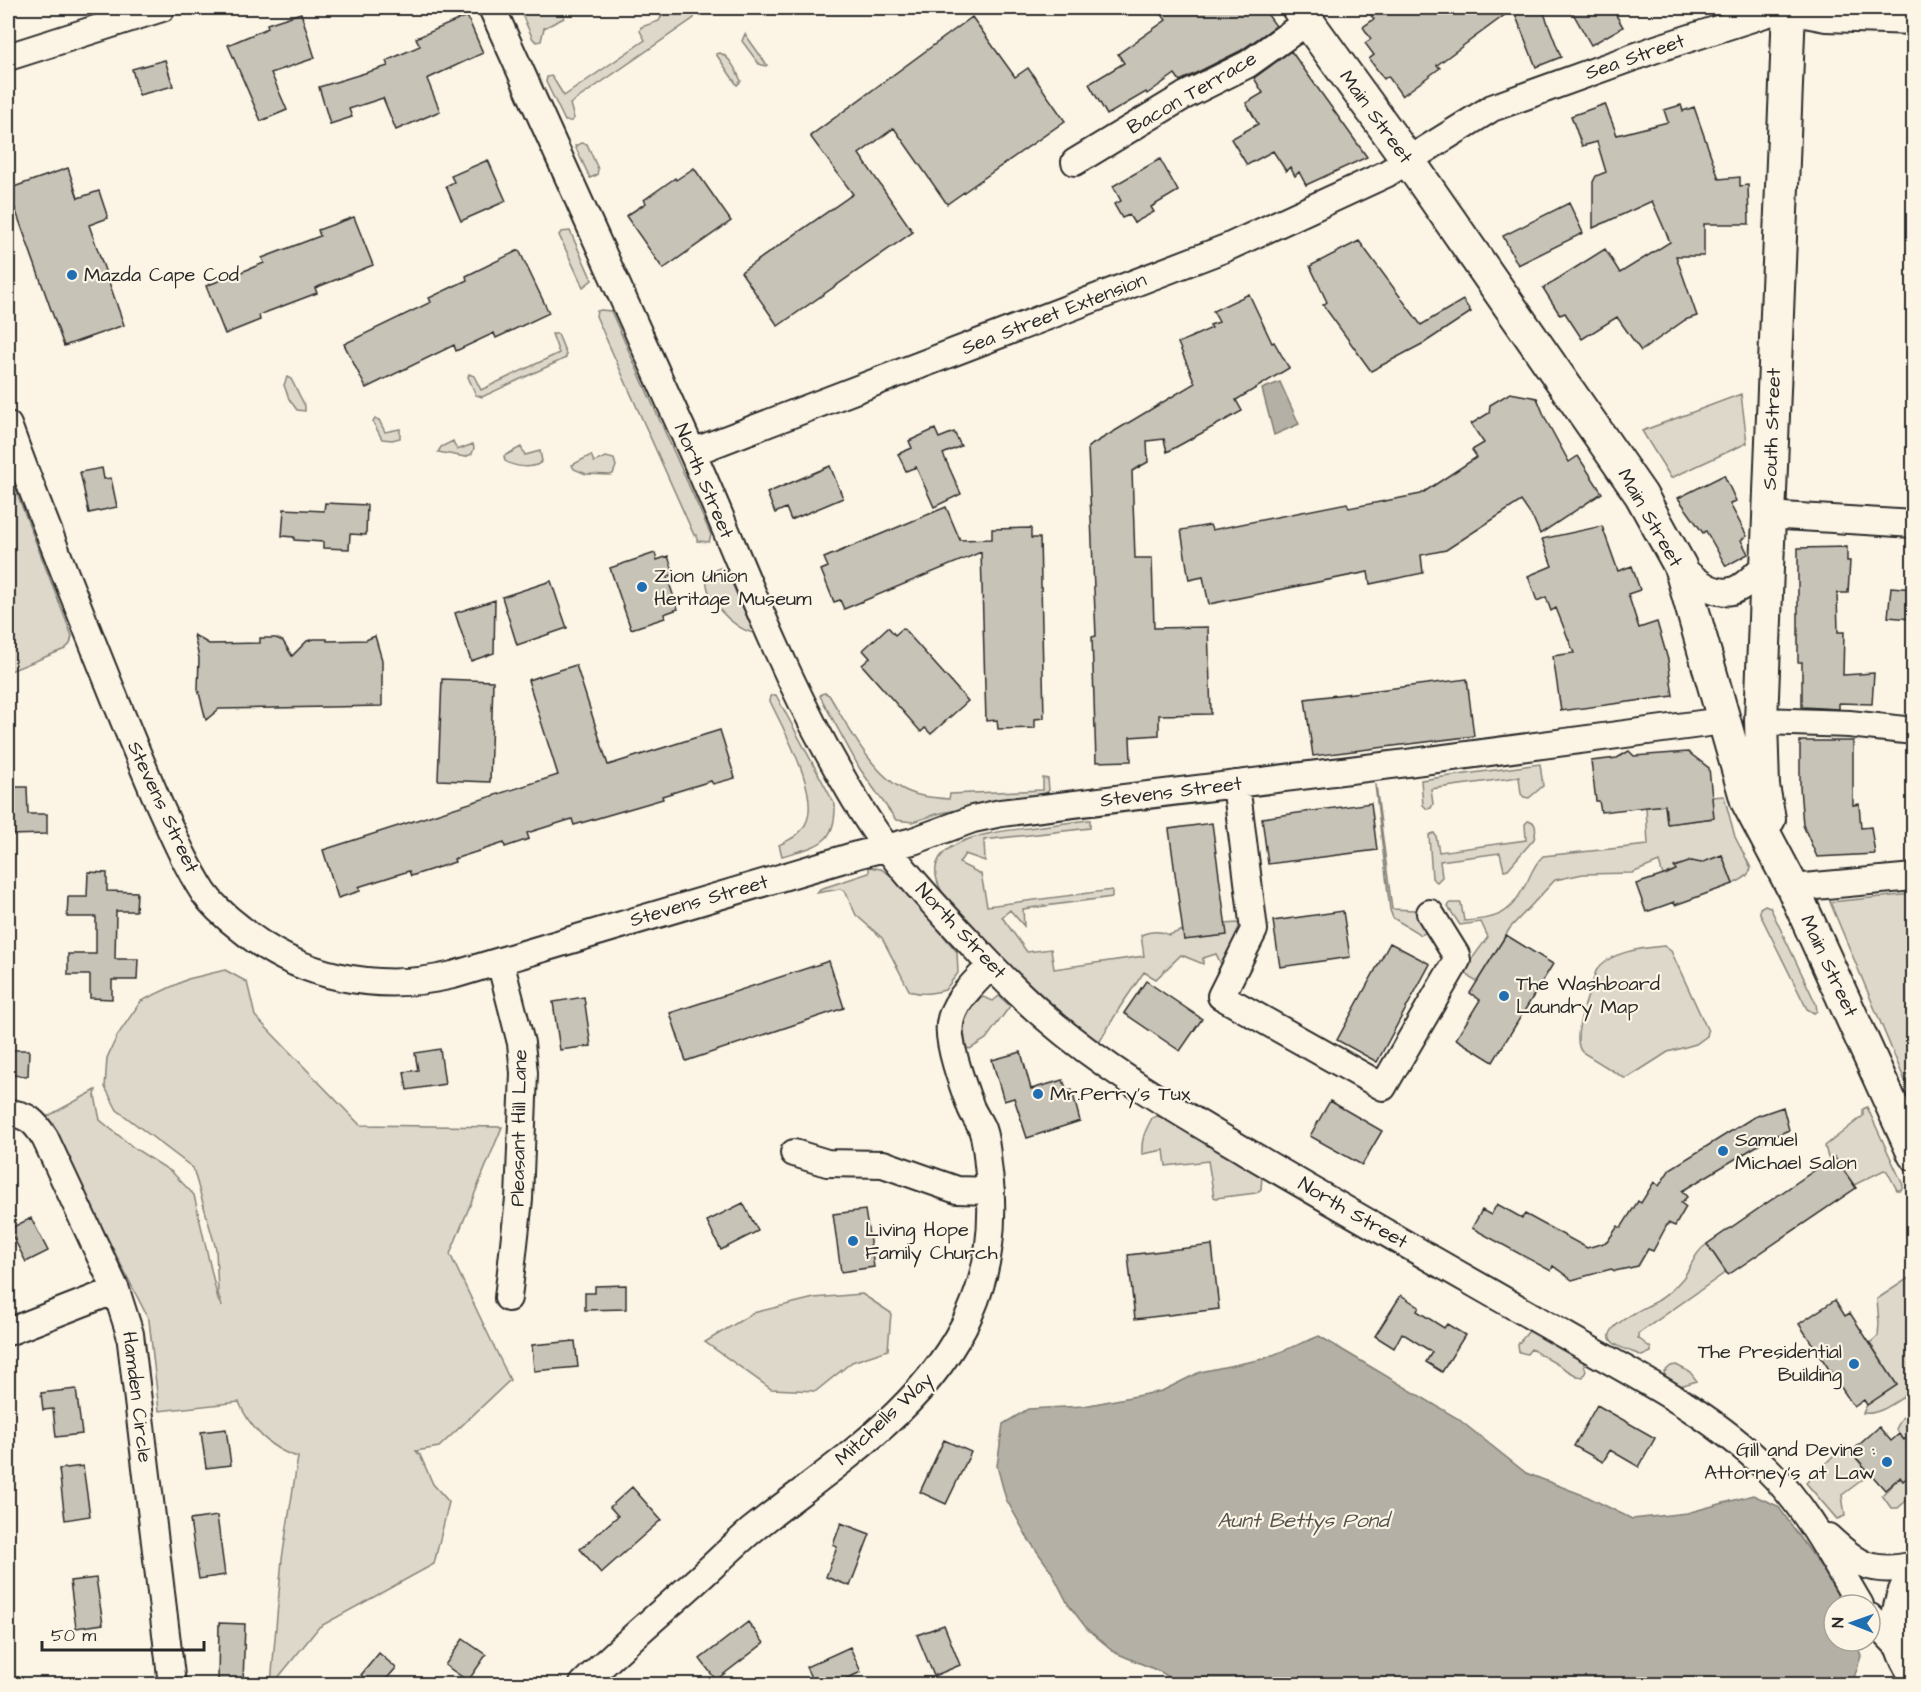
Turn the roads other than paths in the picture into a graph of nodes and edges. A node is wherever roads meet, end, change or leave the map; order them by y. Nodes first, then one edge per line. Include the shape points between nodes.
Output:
1 (162, 8) edge
2 (492, 8) edge
3 (1789, 9) edge
4 (1303, 14) edge
5 (1914, 21) edge
6 (8, 57) edge
7 (1408, 160) junction
8 (1075, 162) dead end
9 (8, 425) edge
10 (693, 452) junction
11 (1768, 514) junction
12 (1914, 524) edge
13 (1768, 562) junction
14 (1680, 566) junction
15 (1723, 721) junction
16 (1761, 721) junction
17 (1914, 731) edge
18 (1236, 784) junction
19 (887, 848) junction
20 (1774, 849) junction
21 (1914, 877) edge
22 (1793, 888) junction
23 (1430, 912) dead end
24 (500, 961) junction
25 (991, 965) junction
26 (8, 1113) edge
27 (794, 1154) dead end
28 (1914, 1154) edge
29 (991, 1191) junction
30 (117, 1290) junction
31 (508, 1298) dead end
32 (8, 1332) edge
33 (1810, 1521) junction
34 (1914, 1565) edge
35 (1914, 1575) edge
36 (1853, 1593) edge
37 (1882, 1631) edge
38 (1907, 1660) edge
39 (172, 1684) edge
40 (583, 1684) edge

1 - 6 street
2 - 10 street, North Street
3 - 5 street, Sea Street via 1826,18
3 - 7 street, Sea Street via 1764,13 1492,108
3 - 11 main road, South Street
4 - 7 main road, Main Street
4 - 8 street, Bacon Terrace via 1248,64 1184,96
7 - 10 street, Sea Street Extension via 1226,248
7 - 14 main road, Main Street via 1641,495
9 - 24 street, Stevens Street via 179,850 206,895 222,913 287,960 315,972 357,981 436,979
10 - 19 street, North Street via 735,556 798,693 838,769
11 - 12 street
11 - 13 main road, South Street
13 - 14 street via 1737,589 1725,591 1696,581
13 - 16 main road, South Street
14 - 15 main road, Main Street
15 - 18 street, Stevens Street
15 - 20 main road, Main Street via 1747,801
16 - 17 street
16 - 20 main road, South Street via 1763,786
18 - 19 street, Stevens Street via 1001,813
18 - 23 street via 1254,930 1221,996 1383,1087 1457,960
19 - 24 street, Stevens Street
19 - 25 street, North Street
20 - 22 main road, Main Street
21 - 22 street
22 - 28 main road, Main Street
24 - 31 street, Pleasant Hill Lane via 521,1043 524,1073 519,1199
25 - 29 street, Mitchells Way via 955,1008 950,1034 982,1130
25 - 33 street, North Street via 1042,1015 1154,1096 1722,1430 1773,1474
26 - 30 street, Hamden Circle via 19,1114 37,1125
27 - 29 street via 827,1163 883,1164 957,1190
29 - 40 street, Mitchells Way via 990,1235 978,1295 958,1338 937,1370 894,1416 751,1531
30 - 32 street
30 - 39 street, Hamden Circle via 130,1334
33 - 34 street, North Street via 1866,1566
33 - 36 street, North Street
35 - 38 main road via 1898,1611 1897,1630
37 - 38 street

